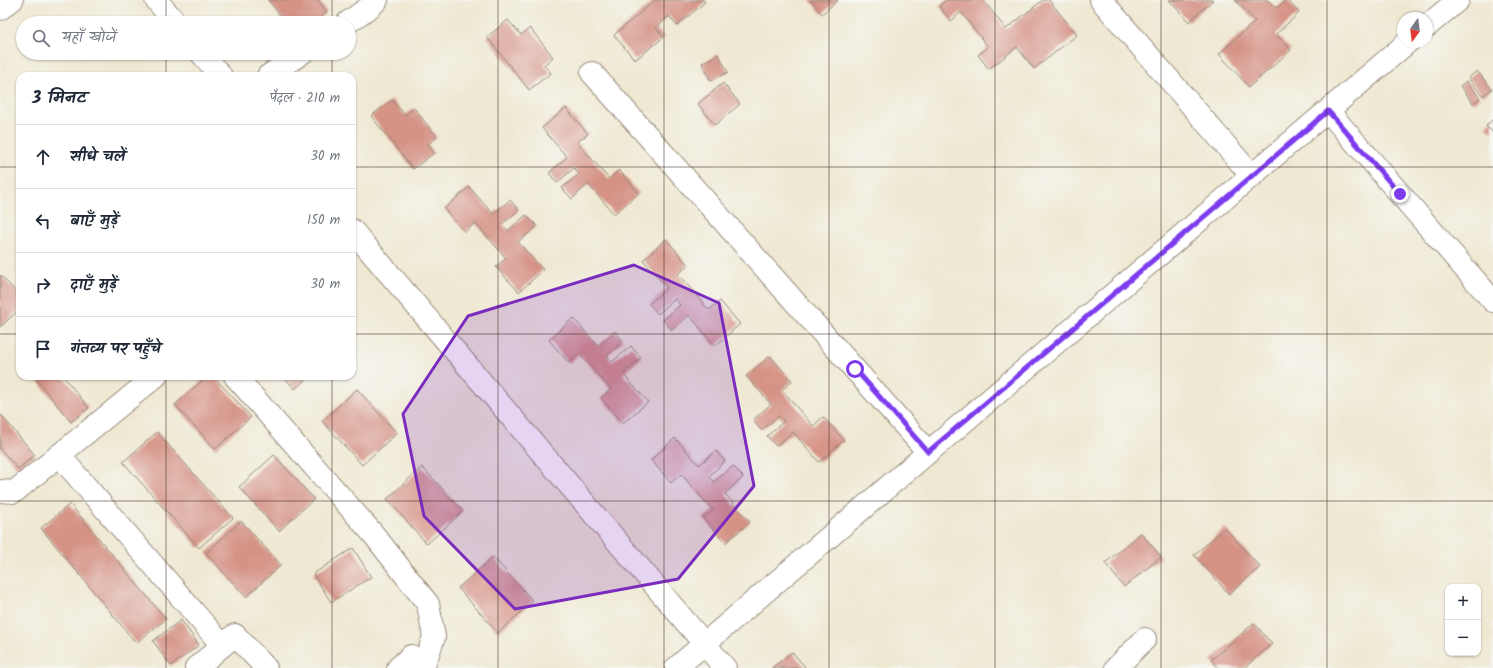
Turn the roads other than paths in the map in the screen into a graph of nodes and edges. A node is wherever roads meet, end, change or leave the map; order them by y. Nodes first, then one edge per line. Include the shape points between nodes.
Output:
1 (12, 0) edge
2 (156, 0) edge
3 (377, 0) edge
4 (1101, 0) edge
5 (1458, 0) edge
6 (0, 9) edge
7 (170, 16) edge
8 (356, 17) edge
9 (1433, 21) edge
10 (1401, 48) edge
11 (208, 60) edge
12 (292, 60) edge
13 (218, 72) edge
14 (274, 72) edge
15 (592, 73) dead end
16 (1328, 111) junction
17 (1252, 176) junction
18 (356, 235) edge
19 (1493, 301) edge
20 (151, 380) edge
21 (238, 380) edge
22 (928, 452) junction
23 (59, 455) junction
24 (0, 492) edge
25 (1145, 639) dead end
26 (704, 644) junction
27 (222, 646) junction
28 (196, 668) edge
29 (266, 668) edge
30 (398, 668) edge
31 (422, 668) edge
32 (676, 668) edge
33 (724, 668) edge
34 (1116, 668) edge

1 - 6 street
2 - 7 street
3 - 8 street
4 - 17 street
5 - 9 street
10 - 16 street
11 - 13 street
12 - 14 street
15 - 22 street
16 - 17 street
16 - 19 street
17 - 22 street
18 - 26 street
20 - 23 street
21 - 31 street via 374,535 428,604 434,637
22 - 26 street
23 - 24 street via 14,492
23 - 27 street
25 - 34 street
26 - 32 street
26 - 33 street
27 - 28 street
27 - 29 street via 235,635
30 - 31 street via 411,656

